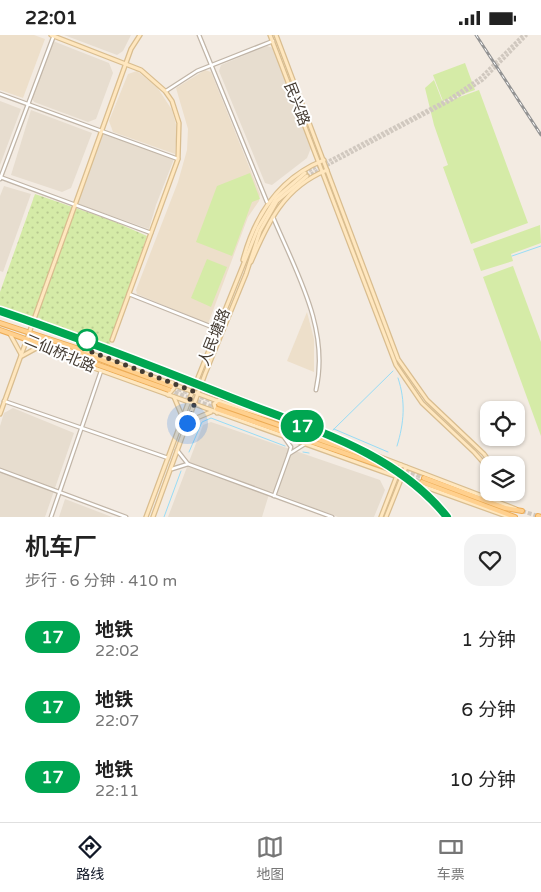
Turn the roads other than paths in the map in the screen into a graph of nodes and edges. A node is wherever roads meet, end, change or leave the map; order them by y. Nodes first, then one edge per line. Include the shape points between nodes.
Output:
1 (53, 35) edge
2 (140, 35) edge
3 (199, 35) edge
4 (270, 35) edge
5 (277, 37) edge
6 (273, 41) junction
7 (126, 63) junction
8 (211, 65) junction
9 (165, 91) junction
10 (0, 94) edge
11 (29, 104) junction
12 (102, 130) junction
13 (178, 159) junction
14 (324, 160) junction
15 (319, 162) junction
16 (327, 170) junction
17 (323, 172) junction
18 (306, 174) junction
19 (0, 178) edge
20 (267, 202) junction
21 (74, 205) junction
22 (272, 216) junction
23 (151, 233) junction
24 (242, 266) junction
25 (246, 274) junction
26 (129, 294) junction
27 (0, 323) edge
28 (217, 329) junction
29 (0, 330) edge
30 (30, 332) junction
31 (10, 333) junction
32 (27, 339) junction
33 (112, 340) dead end
34 (42, 345) junction
35 (22, 356) junction
36 (72, 357) junction
37 (101, 371) junction
38 (171, 386) junction
39 (316, 390) dead end
40 (193, 391) junction
41 (198, 393) junction
42 (167, 395) junction
43 (174, 396) junction
44 (4, 401) junction
45 (189, 402) junction
46 (194, 405) junction
47 (218, 407) junction
48 (211, 412) junction
49 (0, 414) edge
50 (182, 420) junction
51 (187, 423) junction
52 (81, 428) junction
53 (284, 437) junction
54 (305, 444) junction
55 (177, 450) junction
56 (289, 454) junction
57 (485, 456) edge
58 (168, 458) junction
59 (480, 459) edge
60 (188, 464) junction
61 (382, 464) tunnel mouth
62 (401, 465) junction
63 (406, 467) junction
64 (170, 469) junction
65 (0, 470) edge
66 (396, 477) junction
67 (401, 479) junction
68 (60, 493) junction
69 (274, 496) junction
70 (519, 510) joint
71 (51, 517) edge
72 (126, 517) edge
73 (146, 517) edge
74 (153, 517) edge
75 (332, 517) edge
76 (381, 517) edge
77 (386, 517) edge
78 (509, 517) edge
79 (514, 517) edge

1 - 7 street
1 - 11 street
2 - 7 street
3 - 8 street
4 - 6 street, 民兴路
5 - 6 street
5 - 14 street, 民兴路
6 - 8 street
6 - 15 street, 民兴路
7 - 9 street
7 - 12 street
8 - 9 street
8 - 20 street
9 - 13 street via 179,123
10 - 11 street
11 - 12 street
11 - 19 street
12 - 13 street
12 - 21 street
13 - 23 street
14 - 15 street
14 - 16 street, 民兴路
15 - 17 street, 民兴路
15 - 18 street
16 - 17 street
16 - 57 street, 民兴路 via 394,349 406,372 427,400
17 - 18 street
17 - 59 street, 民兴路 via 396,365 422,403
18 - 20 street via 290,179
18 - 22 street
18 - 24 street, 人民塘路 via 284,189 270,205
18 - 25 street, 人民塘路 via 272,207 260,231
19 - 21 street
20 - 24 street via 255,225
21 - 23 street
21 - 30 street
22 - 25 street
22 - 39 street via 317,326 321,359
23 - 26 street
24 - 28 street, 人民塘路
25 - 41 street, 人民塘路
26 - 28 street
26 - 33 street
27 - 30 main road
28 - 40 street, 人民塘路
29 - 31 main road, 二仙桥北路
30 - 32 street
30 - 38 main road
31 - 32 main road, 二仙桥北路
31 - 35 street
32 - 34 main road, 二仙桥北路
32 - 35 street
34 - 35 street
34 - 36 main road, 二仙桥北路
35 - 44 street
36 - 37 street, 二仙桥北路
36 - 38 main road
37 - 42 street, 二仙桥北路
37 - 52 street
38 - 40 street
38 - 42 street via 174,389
40 - 41 street
40 - 45 street, 人民塘路
41 - 46 street, 人民塘路
41 - 47 street
42 - 43 street, 二仙桥北路
43 - 45 street, 二仙桥北路
43 - 50 street
44 - 49 street
44 - 52 street
45 - 46 street, 二仙桥北路
45 - 50 street, 人民塘路
46 - 48 street, 二仙桥北路
46 - 51 street, 人民塘路
47 - 48 street, 二仙桥北路
47 - 53 street, 二仙桥北路
47 - 61 main road
47 - 62 street via 302,427
48 - 51 street
50 - 58 street, 人民塘路
51 - 55 street, 人民塘路
52 - 58 street
52 - 68 street
53 - 54 street, 二仙桥北路
53 - 56 street via 291,447
54 - 56 street
54 - 66 street, 二仙桥北路
55 - 60 street
55 - 64 street, 人民塘路
56 - 69 street
58 - 73 street, 人民塘路
60 - 64 street
60 - 69 street
62 - 63 street
62 - 66 street
63 - 67 street
63 - 70 street
64 - 74 street, 人民塘路
65 - 68 street
66 - 67 street, 二仙桥北路
66 - 76 street
67 - 77 street
67 - 78 street, 二仙桥北路
68 - 71 street
68 - 72 street
69 - 75 street
70 - 79 main road via 423,480

